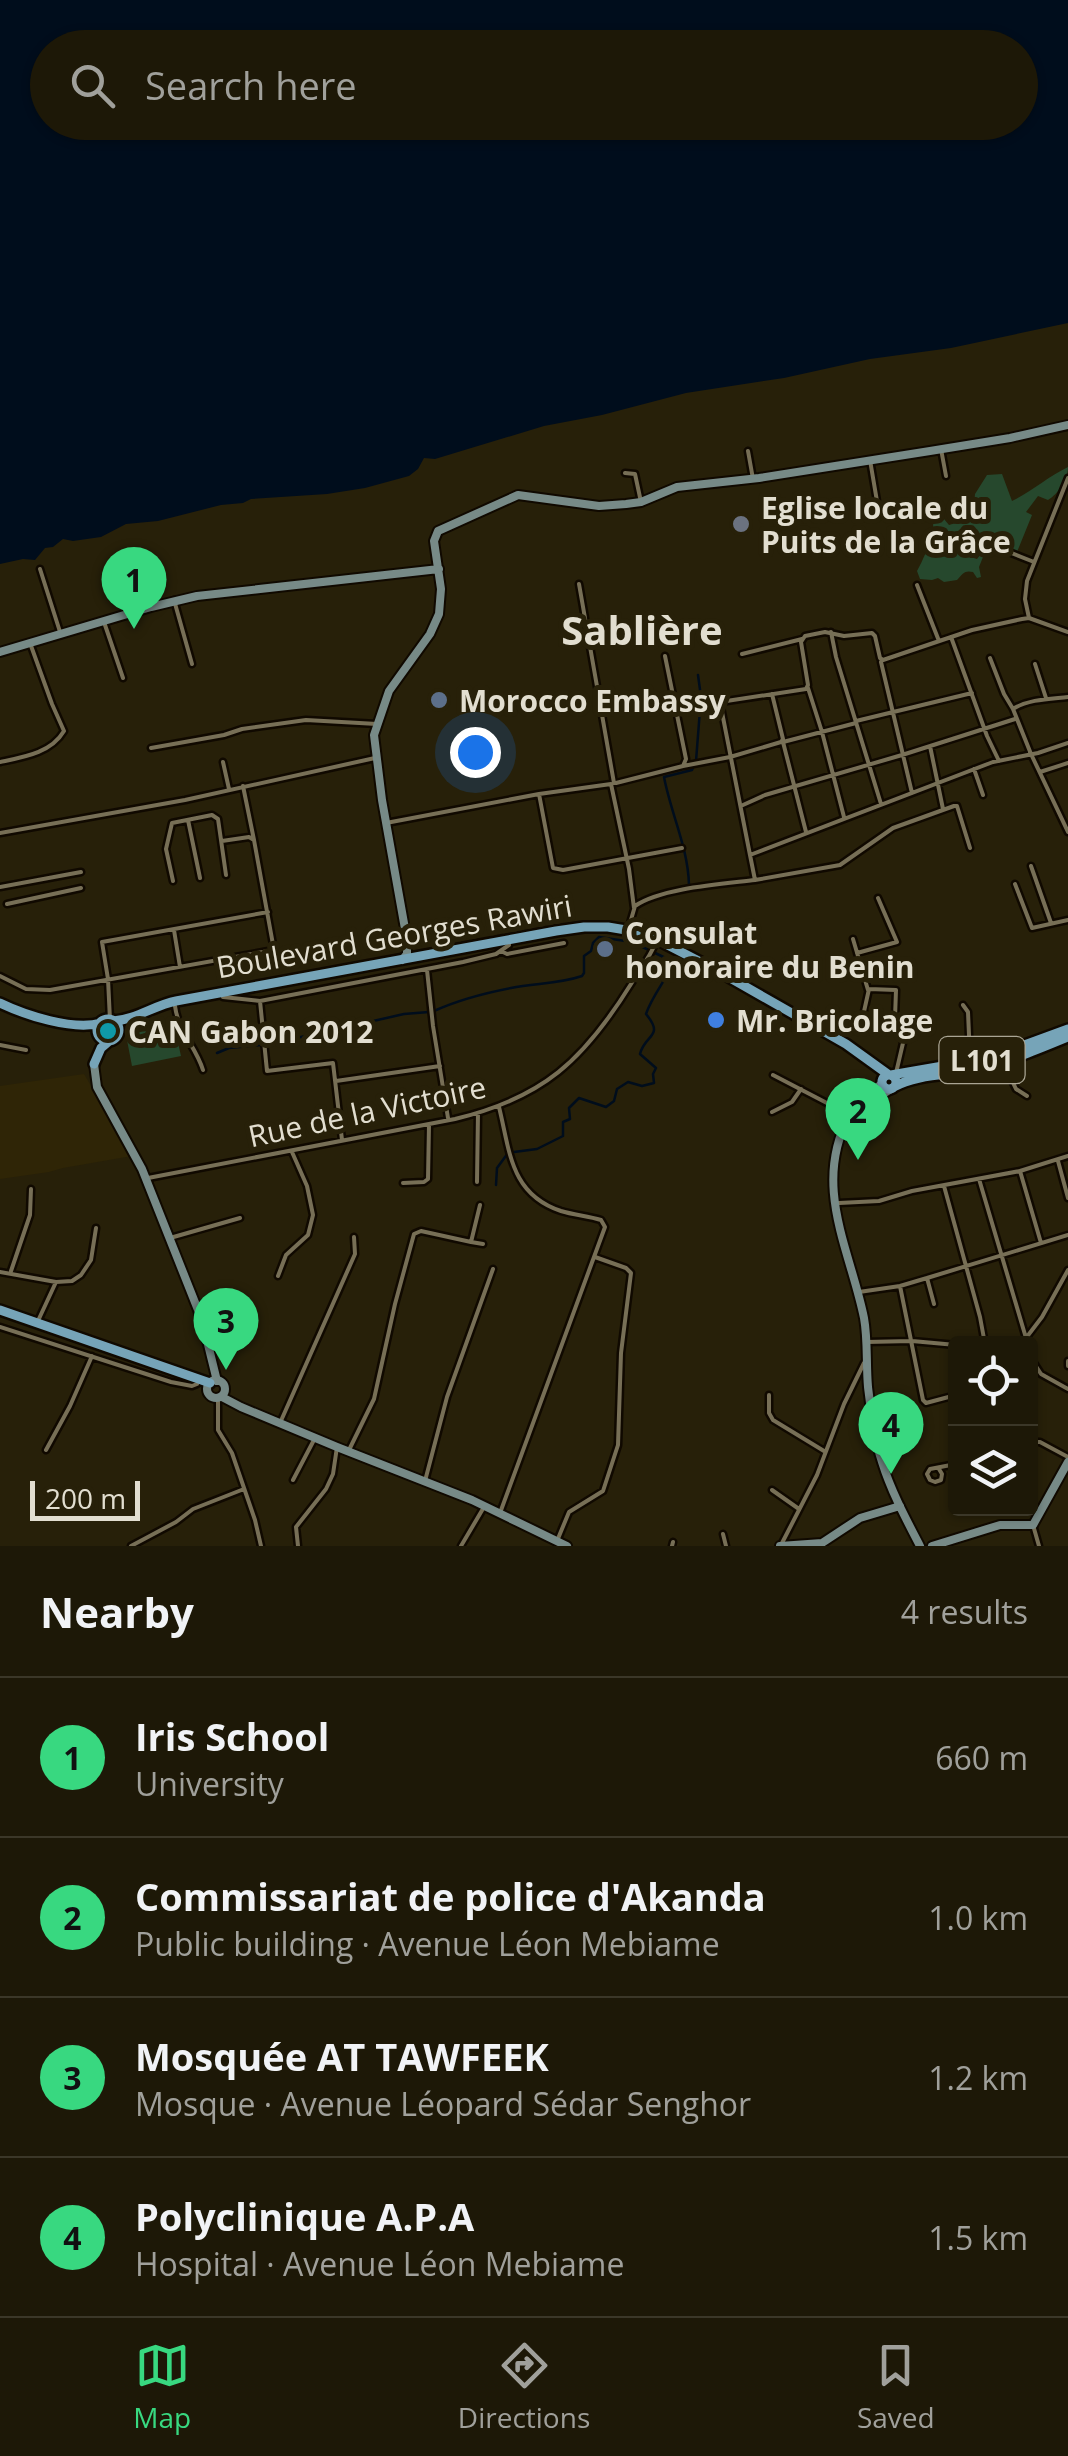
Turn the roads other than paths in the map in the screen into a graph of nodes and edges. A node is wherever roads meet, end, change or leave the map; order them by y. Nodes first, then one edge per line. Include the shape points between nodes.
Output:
1 (1068, 425) edge
2 (941, 450) junction
3 (748, 451) dead end
4 (870, 460) junction
5 (625, 473) dead end
6 (946, 476) dead end
7 (1068, 478) edge
8 (753, 479) junction
9 (642, 502) junction
10 (880, 513) dead end
11 (1004, 550) dead end
12 (136, 552) dead end
13 (1034, 562) junction
14 (40, 569) dead end
15 (438, 569) junction
16 (578, 584) dead end
17 (917, 585) dead end
18 (174, 600) junction
19 (151, 607) junction
20 (1029, 618) junction
21 (104, 622) junction
22 (831, 632) junction
23 (1068, 632) edge
24 (60, 635) junction
25 (951, 637) junction
26 (802, 639) junction
27 (939, 641) junction
28 (30, 643) junction
29 (0, 652) edge
30 (742, 654) dead end
31 (665, 656) dead end
32 (880, 658) junction
33 (990, 658) dead end
34 (192, 664) dead end
35 (1036, 664) dead end
36 (122, 678) dead end
37 (808, 688) junction
38 (972, 693) junction
39 (772, 694) junction
40 (1068, 697) edge
41 (1046, 700) junction
42 (1013, 710) junction
43 (892, 712) junction
44 (1015, 718) junction
45 (856, 722) junction
46 (377, 724) junction
47 (984, 727) junction
48 (822, 734) junction
49 (781, 743) junction
50 (1068, 744) edge
51 (930, 746) junction
52 (150, 748) dead end
53 (1030, 754) junction
54 (902, 756) junction
55 (730, 757) junction
56 (375, 758) junction
57 (999, 760) junction
58 (0, 762) edge
59 (223, 762) dead end
60 (1068, 764) edge
61 (683, 766) junction
62 (868, 766) junction
63 (974, 769) junction
64 (1040, 772) junction
65 (834, 776) junction
66 (612, 783) junction
67 (938, 783) junction
68 (243, 786) junction
69 (795, 787) junction
70 (229, 789) junction
71 (912, 793) junction
72 (539, 794) junction
73 (984, 795) dead end
74 (880, 804) junction
75 (741, 806) junction
76 (943, 809) junction
77 (844, 818) junction
78 (188, 820) junction
79 (386, 823) junction
80 (806, 832) junction
81 (1068, 832) edge
82 (0, 833) edge
83 (254, 840) junction
84 (222, 841) junction
85 (682, 848) dead end
86 (970, 848) dead end
87 (750, 854) junction
88 (627, 858) junction
89 (1032, 866) dead end
90 (81, 872) dead end
91 (226, 874) dead end
92 (200, 878) dead end
93 (755, 880) junction
94 (172, 881) dead end
95 (1015, 884) dead end
96 (0, 887) edge
97 (81, 888) dead end
98 (878, 898) dead end
99 (6, 904) dead end
100 (634, 909) junction
101 (268, 912) junction
102 (1068, 920) edge
103 (1051, 924) junction
104 (174, 930) junction
105 (628, 930) junction
106 (853, 939) dead end
107 (564, 944) dead end
108 (408, 948) junction
109 (505, 948) junction
110 (653, 948) junction
111 (857, 952) junction
112 (419, 957) junction
113 (401, 960) junction
114 (180, 968) junction
115 (427, 970) junction
116 (0, 976) edge
117 (108, 979) junction
118 (868, 990) junction
119 (223, 997) junction
120 (260, 1002) junction
121 (963, 1004) dead end
122 (0, 1006) edge
123 (175, 1006) junction
124 (862, 1016) dead end
125 (1068, 1029) edge
126 (107, 1030) junction
127 (1068, 1037) edge
128 (0, 1046) edge
129 (26, 1050) dead end
130 (971, 1062) junction
131 (1002, 1062) junction
132 (94, 1064) joint
133 (440, 1066) junction
134 (203, 1070) dead end
135 (773, 1075) dead end
136 (335, 1081) junction
137 (889, 1081) junction
138 (801, 1089) junction
139 (1027, 1096) dead end
140 (499, 1106) junction
141 (772, 1112) dead end
142 (478, 1113) junction
143 (850, 1115) junction
144 (448, 1120) junction
145 (430, 1123) junction
146 (845, 1127) junction
147 (342, 1141) junction
148 (292, 1152) junction
149 (1068, 1156) edge
150 (1058, 1161) junction
151 (1020, 1171) junction
152 (146, 1178) junction
153 (978, 1180) junction
154 (477, 1182) dead end
155 (403, 1183) dead end
156 (944, 1186) junction
157 (30, 1190) dead end
158 (1068, 1198) edge
159 (834, 1204) junction
160 (480, 1205) dead end
161 (240, 1218) dead end
162 (96, 1228) dead end
163 (1068, 1236) edge
164 (170, 1238) junction
165 (354, 1238) dead end
166 (471, 1242) junction
167 (1041, 1243) junction
168 (484, 1244) dead end
169 (1002, 1255) junction
170 (595, 1257) junction
171 (964, 1266) junction
172 (494, 1268) dead end
173 (1068, 1270) edge
174 (0, 1272) edge
175 (10, 1273) junction
176 (278, 1276) dead end
177 (927, 1278) junction
178 (56, 1282) junction
179 (900, 1286) junction
180 (857, 1292) junction
181 (934, 1304) dead end
182 (0, 1313) edge
183 (37, 1323) junction
184 (0, 1326) edge
185 (984, 1336) edge
186 (1025, 1336) edge
187 (1029, 1336) edge
188 (912, 1341) junction
189 (866, 1342) junction
190 (948, 1344) edge
191 (92, 1356) junction
192 (866, 1358) junction
193 (1038, 1371) edge
194 (208, 1384) junction
195 (1068, 1389) edge
196 (769, 1395) dead end
197 (948, 1397) edge
198 (220, 1398) junction
199 (280, 1422) junction
200 (314, 1438) junction
201 (1038, 1442) edge
202 (337, 1447) junction
203 (46, 1450) dead end
204 (824, 1451) junction
205 (348, 1452) junction
206 (1068, 1460) edge
207 (948, 1466) edge
208 (939, 1469) dead end
209 (293, 1480) dead end
210 (425, 1481) junction
211 (244, 1489) junction
212 (772, 1490) dead end
213 (485, 1506) junction
214 (900, 1506) junction
215 (799, 1509) junction
216 (500, 1513) junction
217 (1032, 1525) junction
218 (723, 1534) dead end
219 (557, 1541) junction
220 (131, 1546) edge
221 (261, 1546) edge
222 (298, 1546) edge
223 (461, 1546) edge
224 (567, 1546) edge
225 (726, 1546) edge
226 (780, 1546) edge
227 (795, 1546) edge
228 (920, 1546) edge
229 (932, 1546) edge
230 (1039, 1546) edge

1 - 2 street
2 - 4 street
2 - 6 street
3 - 8 street
4 - 8 street
4 - 10 street
5 - 9 street via 635,474
7 - 13 street
8 - 9 street via 677,487
9 - 15 street via 603,506 512,496 436,534
11 - 13 street
12 - 19 street
13 - 20 street via 1026,592
14 - 24 street
15 - 18 street
15 - 46 street via 437,620 394,681
16 - 66 street
17 - 27 street
18 - 19 street
18 - 34 street
19 - 21 street
20 - 23 street
20 - 25 street
21 - 24 street
21 - 36 street
22 - 26 street
22 - 32 street via 872,633
22 - 45 street
24 - 28 street
25 - 27 street
25 - 38 street
26 - 30 street
26 - 37 street
27 - 32 street
28 - 29 street
28 - 58 street via 64,731 42,750
31 - 61 street
32 - 43 street
33 - 42 street
35 - 41 street
37 - 39 street
37 - 48 street
38 - 43 street
38 - 47 street
39 - 49 street
39 - 55 street via 720,702
40 - 41 street
41 - 42 street
42 - 44 street
43 - 45 street
43 - 54 street
44 - 47 street
44 - 53 street
45 - 48 street
45 - 62 street
46 - 52 street via 306,720
46 - 56 street
47 - 51 street
47 - 57 street
48 - 49 street
48 - 65 street
49 - 55 street
49 - 69 street
50 - 53 street
51 - 54 street
51 - 67 street
53 - 57 street
53 - 64 street
54 - 62 street
54 - 71 street
55 - 61 street
55 - 75 street
56 - 68 street
56 - 79 street
57 - 63 street
59 - 70 street
60 - 64 street
61 - 66 street
62 - 65 street
62 - 74 street
63 - 67 street
63 - 73 street
64 - 81 street
65 - 69 street
65 - 77 street
66 - 72 street
66 - 88 street
67 - 71 street
67 - 76 street
68 - 70 street
68 - 83 street
69 - 75 street
69 - 80 street
70 - 82 street
71 - 74 street
72 - 79 street
72 - 88 street via 555,870
74 - 77 street
75 - 87 street
76 - 86 street via 957,806
76 - 93 street via 893,828 840,865
77 - 80 street
78 - 84 street via 214,815
78 - 92 street
78 - 94 street via 173,822 169,832
79 - 108 street
80 - 87 street
83 - 84 street
83 - 101 street
84 - 91 street
85 - 88 street
87 - 93 street
88 - 100 street
89 - 103 street
90 - 96 street
93 - 100 street via 673,892
95 - 103 street via 1032,928
97 - 99 street
98 - 111 street via 897,942
100 - 105 street
101 - 104 street
101 - 114 street via 274,950
102 - 103 street
104 - 114 street
104 - 117 street via 102,942
105 - 112 main road, Boulevard Georges Rawiri via 576,928
105 - 137 main road, Boulevard Georges Rawiri via 666,943 851,1047
106 - 111 street
107 - 109 street via 507,954
108 - 112 street
108 - 113 street
109 - 110 main road, Boulevard Georges Rawiri via 595,931 630,935
109 - 115 street
109 - 119 main road, Boulevard Georges Rawiri
110 - 137 main road, Boulevard Georges Rawiri via 708,971
110 - 140 street, Rue de la Victoire via 569,1064
111 - 118 street
112 - 113 main road, Boulevard Georges Rawiri
113 - 126 main road, Boulevard Georges Rawiri via 176,1000
114 - 117 street
115 - 120 street
115 - 133 street
116 - 117 street via 40,990
117 - 126 street
118 - 124 street
118 - 137 street via 896,992 903,1043
119 - 120 street
119 - 123 main road, Boulevard Georges Rawiri
120 - 136 street via 267,1071 331,1062
121 - 130 street
122 - 126 main road, Boulevard Georges Rawiri
123 - 126 main road, Boulevard Georges Rawiri
123 - 134 street
125 - 130 main road, L101
126 - 132 main road
127 - 131 main road, L101
128 - 129 street
130 - 137 main road, L101
131 - 137 main road, L101
131 - 139 street
132 - 152 street via 98,1086
133 - 136 street
133 - 144 street
135 - 138 street
136 - 147 street
137 - 143 street
137 - 146 street
138 - 141 street
138 - 143 street
140 - 142 street, Rue de la Victoire
140 - 170 street via 519,1181 552,1207 604,1223
142 - 144 street, Rue de la Victoire
142 - 154 street
143 - 146 street
144 - 145 street, Rue de la Victoire
145 - 147 street, Rue de la Victoire
145 - 155 street via 428,1179
146 - 159 street
147 - 148 street, Rue de la Victoire
148 - 152 street, Rue de la Victoire
148 - 176 street via 310,1196 312,1222
149 - 150 street
150 - 151 street
150 - 158 street
151 - 153 street
151 - 167 street
152 - 164 street
153 - 156 street
153 - 169 street
156 - 159 street
156 - 171 street
157 - 175 street via 30,1216
159 - 180 street
160 - 166 street
161 - 164 street
162 - 178 street via 86,1269 72,1281
163 - 167 street
164 - 194 street via 202,1320
165 - 199 street via 355,1254
166 - 168 street
166 - 205 street via 414,1234 374,1398
167 - 169 street
169 - 171 street
169 - 186 street
170 - 216 street
170 - 219 street via 632,1273 618,1445 601,1495 569,1512
171 - 177 street
171 - 185 street
172 - 210 street
173 - 187 street
174 - 175 street
175 - 178 street
177 - 179 street
177 - 181 street
178 - 183 street
179 - 180 street
179 - 188 street
180 - 189 street
182 - 183 main road
182 - 194 main road
183 - 194 main road
184 - 191 street
188 - 189 street
188 - 190 street
188 - 197 street via 924,1401
189 - 192 street
191 - 194 street via 171,1382
191 - 203 street
192 - 204 street
192 - 214 street via 878,1450
193 - 195 street
194 - 198 street via 210,1395
194 - 198 street via 224,1386
196 - 204 street via 773,1420
198 - 199 street
198 - 211 street via 218,1430
199 - 200 street
200 - 202 street
200 - 209 street
201 - 206 street
202 - 205 street
202 - 222 street via 326,1488 296,1527
204 - 215 street
205 - 210 street
206 - 217 street
207 - 208 street
210 - 213 street
211 - 220 street
211 - 221 street
212 - 215 street
213 - 216 street
213 - 223 street
214 - 227 street via 860,1518 822,1543
214 - 228 street
215 - 226 street
216 - 219 street
217 - 229 street via 1000,1525
217 - 230 street
218 - 225 street
219 - 224 street
226 - 227 street

